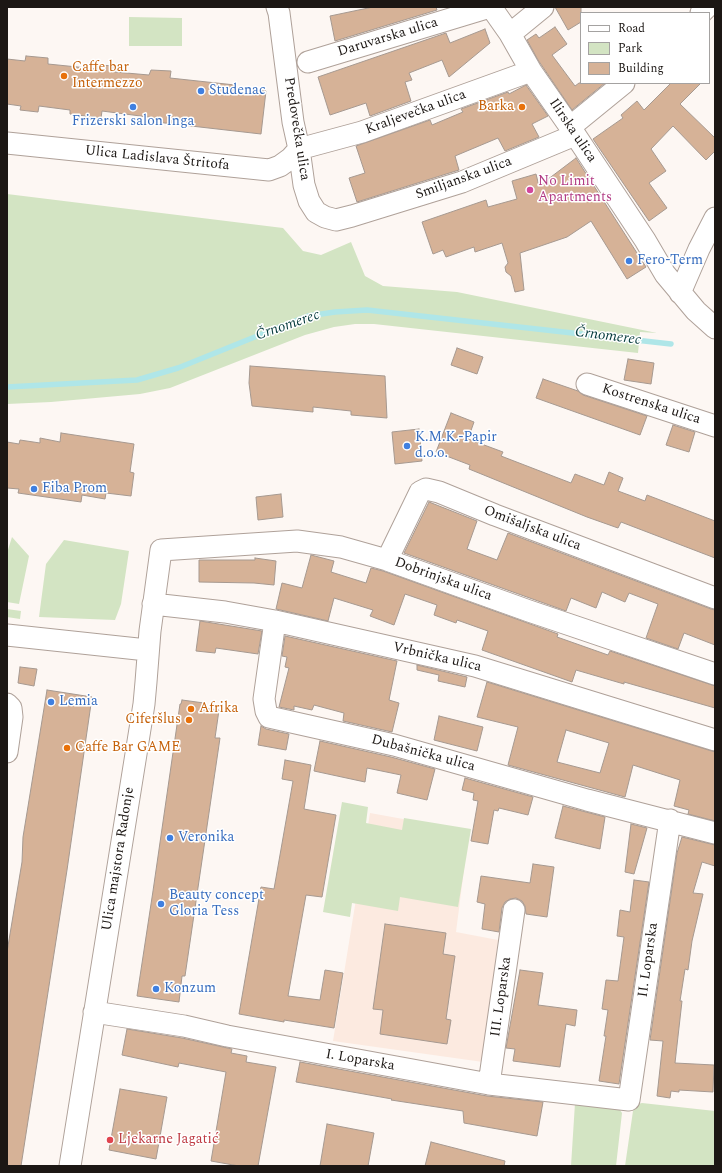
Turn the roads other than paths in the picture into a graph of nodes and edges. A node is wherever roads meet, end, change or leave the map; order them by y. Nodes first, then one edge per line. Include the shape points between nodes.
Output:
1 (277, 7) edge
2 (491, 7) edge
3 (543, 7) edge
4 (510, 34) junction
5 (308, 62) dead end
6 (531, 72) junction
7 (623, 84) edge
8 (572, 131) junction
9 (7, 143) edge
10 (299, 149) junction
11 (352, 216) joint
12 (715, 218) edge
13 (680, 293) junction
14 (715, 328) edge
15 (587, 384) dead end
16 (715, 426) edge
17 (161, 550) joint
18 (387, 560) junction
19 (715, 598) edge
20 (153, 604) junction
21 (275, 621) junction
22 (7, 635) edge
23 (148, 650) junction
24 (715, 674) edge
25 (7, 704) edge
26 (715, 740) edge
27 (7, 752) edge
28 (670, 820) junction
29 (715, 833) edge
30 (514, 910) dead end
31 (94, 1012) junction
32 (489, 1084) junction
33 (629, 1100) joint
34 (70, 1166) edge

1 - 10 street, Predovečka ulica
2 - 4 street, Ilirska ulica
2 - 5 street, Daruvarska ulica
3 - 4 street
4 - 6 street, Ilirska ulica
6 - 8 street, Ilirska ulica
6 - 10 street, Kraljevečka ulica via 362,132
7 - 8 street, Smiljanska ulica
8 - 11 street, Smiljanska ulica via 462,182
8 - 13 street, Ilirska ulica
9 - 10 street, Ulica Ladislava Štritofa via 269,170 292,158
10 - 11 street, Predovečka ulica via 304,185 316,212 336,220
12 - 13 street
13 - 14 street, Ilirska ulica
15 - 16 street, Kostrenska ulica
17 - 18 street, Dobrinjska ulica via 297,541 341,547
17 - 20 street, Ulica majstora Radonje
18 - 19 street, Omišaljska ulica via 420,492 426,489
18 - 24 street, Dobrinjska ulica
20 - 21 street, Vrbnička ulica via 225,612
20 - 23 street, Ulica majstora Radonje
21 - 26 street, Vrbnička ulica via 474,666
21 - 28 street, Dubašnička ulica via 264,699 269,717 394,745 587,800
22 - 23 street
23 - 31 street, Ulica majstora Radonje via 144,704
25 - 27 street via 11,708 12,717
28 - 29 street
28 - 33 street, II. Loparska
30 - 32 street, III. Loparska
31 - 32 street, I. Loparska via 184,1026
31 - 34 street, Ulica majstora Radonje
32 - 33 street, I. Loparska

